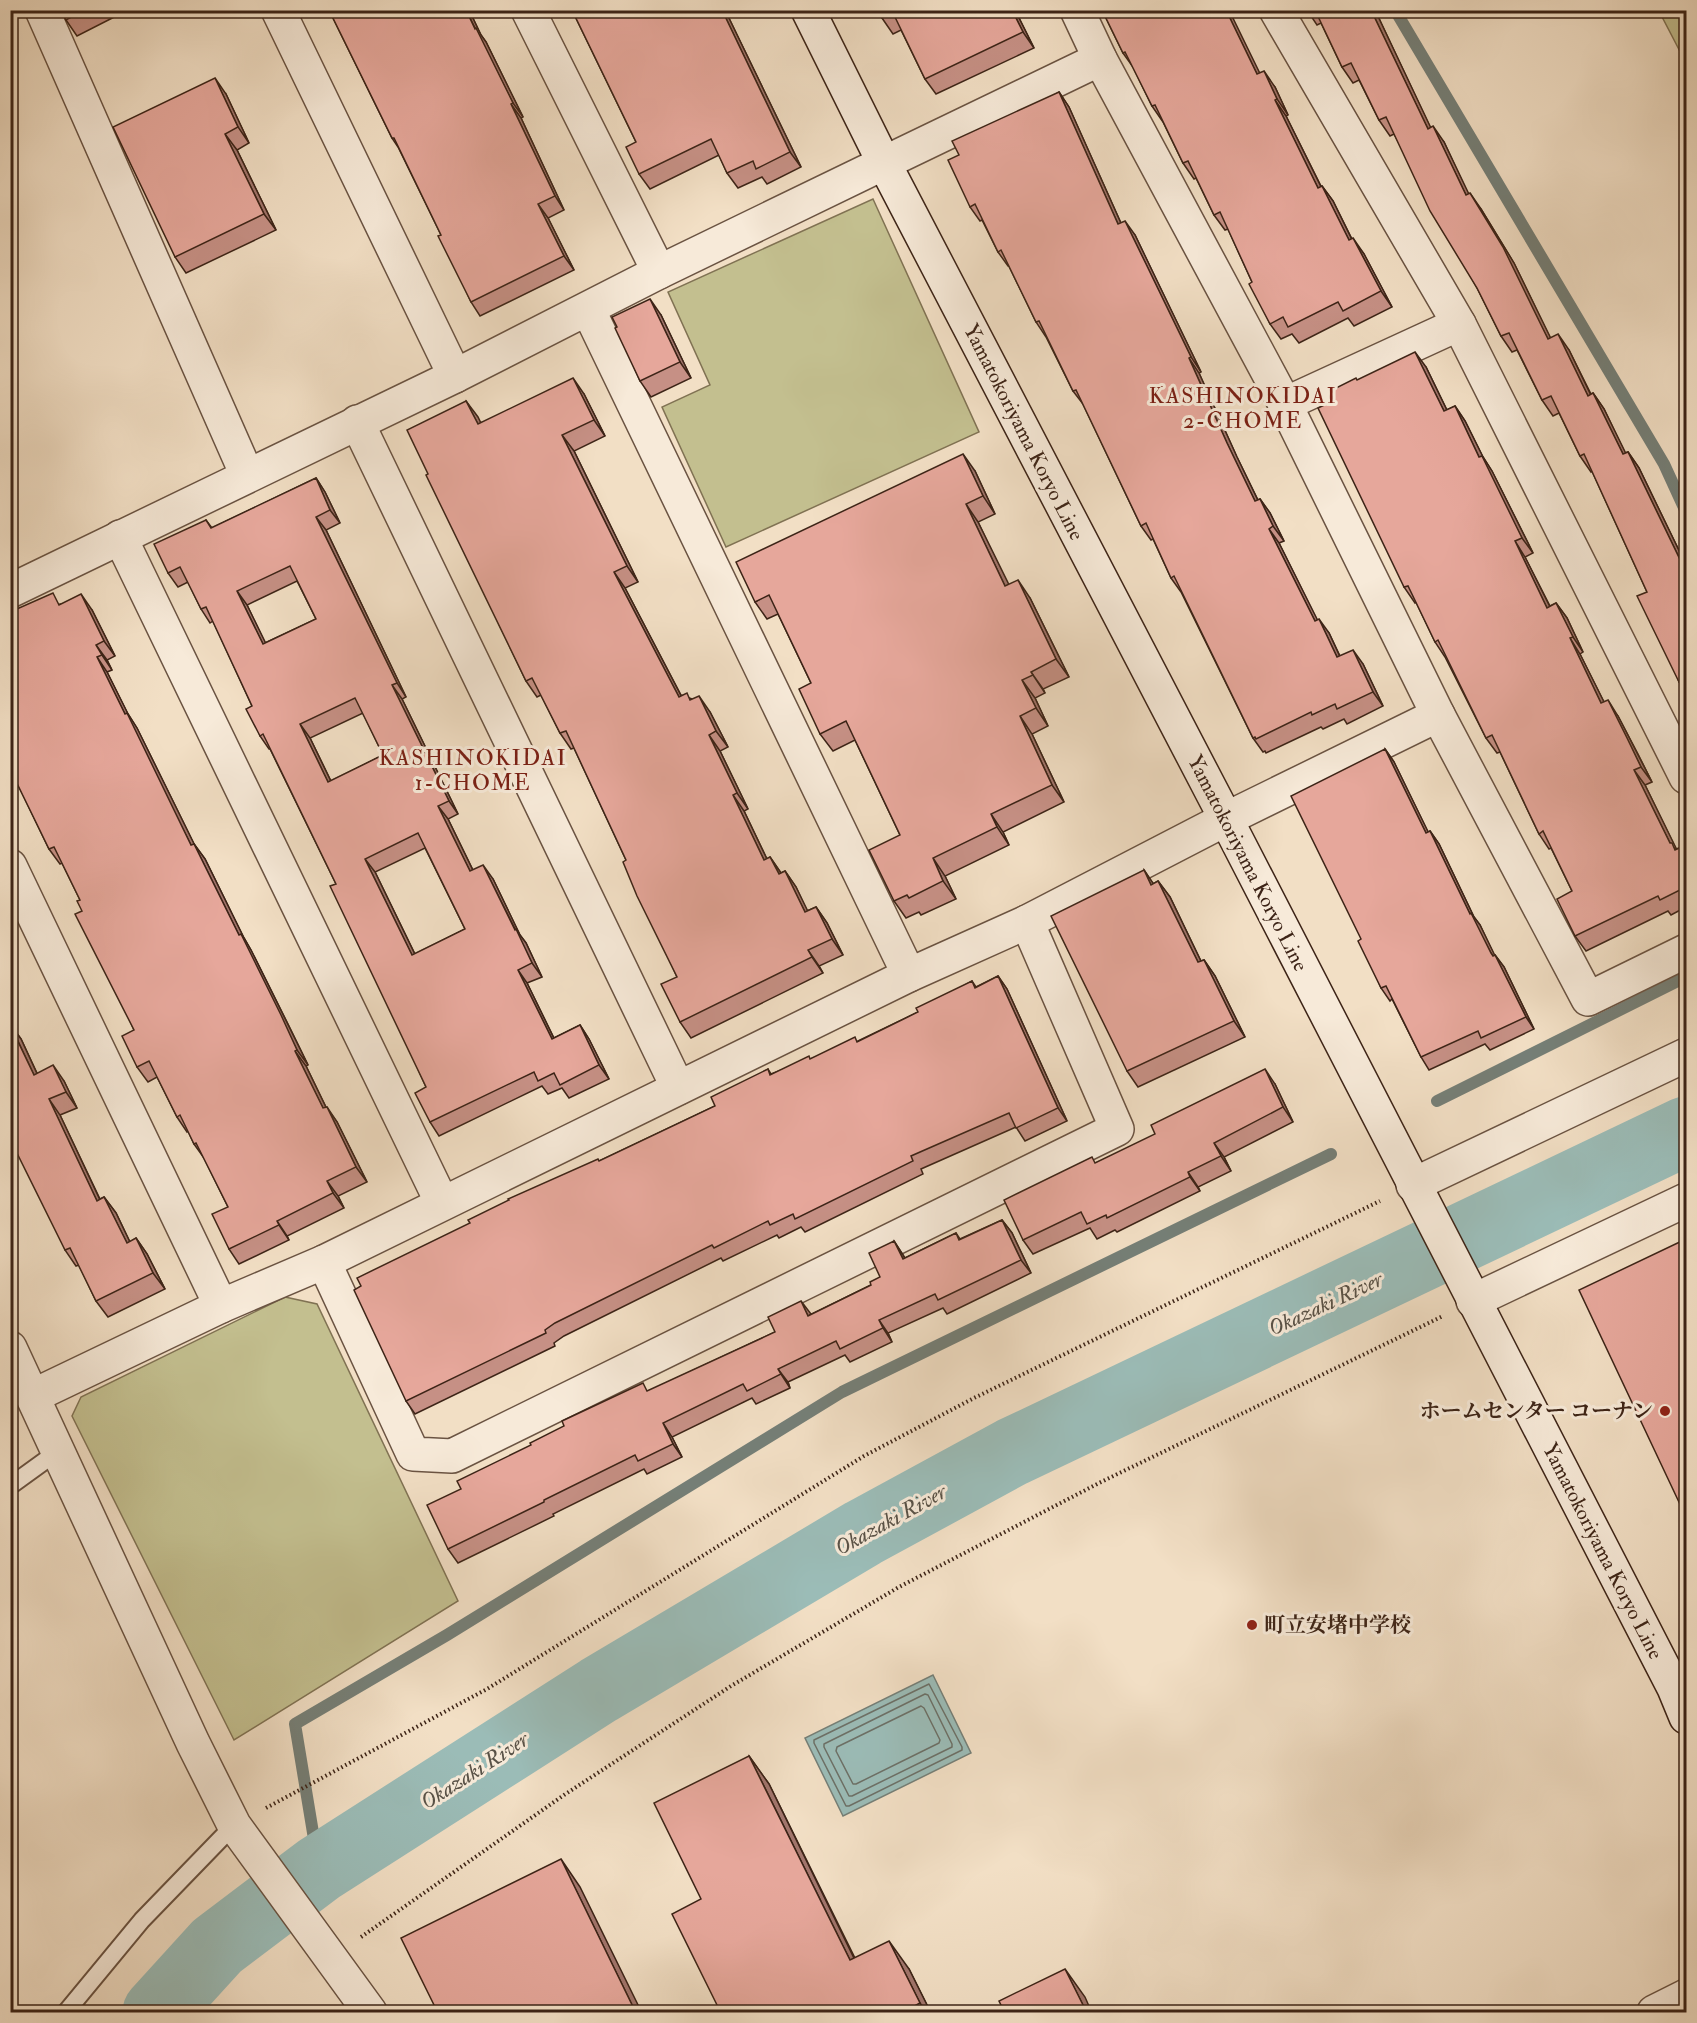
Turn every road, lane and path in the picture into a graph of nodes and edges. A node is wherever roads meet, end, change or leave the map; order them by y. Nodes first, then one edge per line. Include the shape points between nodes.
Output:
1 (42, 10) edge
2 (278, 10) edge
3 (528, 10) edge
4 (808, 10) edge
5 (1077, 10) edge
6 (1276, 10) edge
7 (1101, 59) junction
8 (884, 163) junction
9 (659, 272) junction
10 (588, 309) junction
11 (1459, 324) junction
12 (454, 376) junction
13 (1285, 404) junction
14 (357, 422) junction
15 (247, 476) junction
16 (120, 537) junction
17 (10, 591) edge
18 (1438, 715) junction
19 (1686, 777) edge
20 (1226, 819) junction
21 (10, 866) edge
22 (1027, 922) junction
23 (1686, 951) edge
24 (909, 975) junction
25 (1686, 1055) edge
26 (678, 1088) junction
27 (1413, 1185) junction
28 (1686, 1200) edge
29 (442, 1203) junction
30 (324, 1262) junction
31 (1473, 1301) junction
32 (221, 1306) junction
33 (10, 1348) edge
34 (33, 1396) junction
35 (57, 1452) junction
36 (10, 1486) edge
37 (1686, 1717) edge
38 (289, 1795) dead end
39 (241, 1834) junction
40 (325, 1949) junction
41 (1686, 1996) edge
42 (66, 2013) edge
43 (370, 2013) edge
44 (1654, 2013) edge

1 - 15 street
2 - 12 street
3 - 9 street
4 - 8 street, Yamatokoriyama Koryo Line
5 - 7 street
6 - 11 street
7 - 8 street
7 - 13 street
8 - 9 street
8 - 20 street, Yamatokoriyama Koryo Line
9 - 10 street
10 - 12 street
10 - 24 street
11 - 13 street
11 - 19 street
12 - 14 street
13 - 18 street
14 - 15 street
14 - 26 street
15 - 16 street
16 - 17 street
16 - 29 street
18 - 20 street
18 - 23 street via 1588,999
20 - 22 street
20 - 27 street, Yamatokoriyama Koryo Line
21 - 32 street
22 - 24 street
22 - 30 street via 1117,1129 452,1456 413,1454
24 - 26 street
25 - 27 street
26 - 29 street
27 - 31 street, Yamatokoriyama Koryo Line
27 - 38 path via 974,1398 864,1456 487,1689
28 - 31 street
29 - 30 street
30 - 32 street
31 - 37 street, Yamatokoriyama Koryo Line
31 - 40 path via 1101,1482 899,1587 731,1686
32 - 34 street
33 - 34 street
34 - 35 street
35 - 36 lane
35 - 39 street via 193,1743
39 - 40 street
39 - 42 lane via 142,1920
40 - 43 street
41 - 44 street

